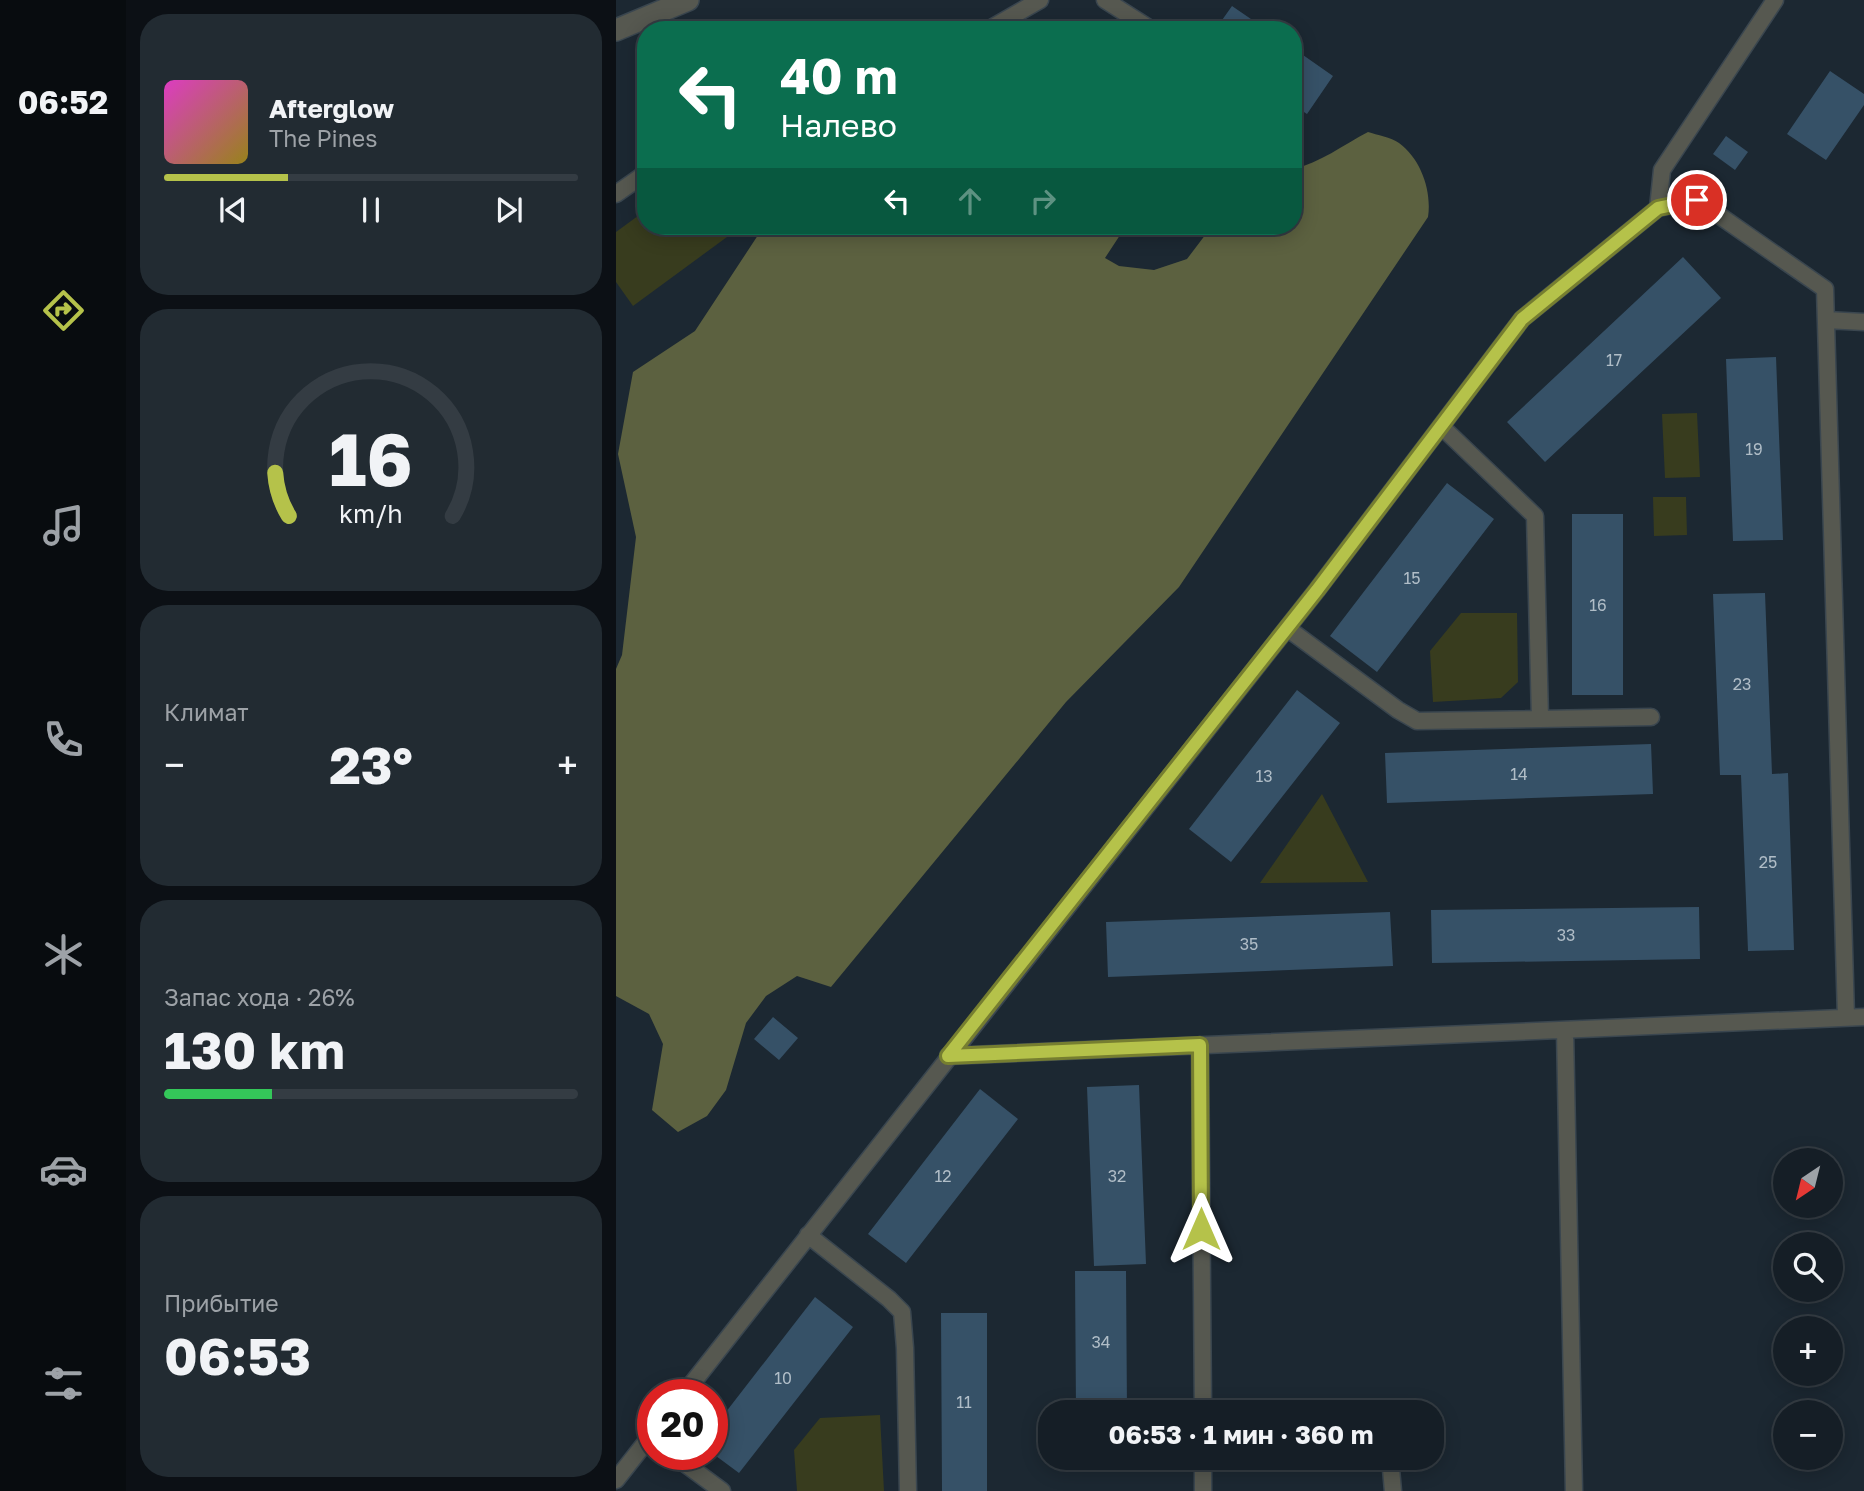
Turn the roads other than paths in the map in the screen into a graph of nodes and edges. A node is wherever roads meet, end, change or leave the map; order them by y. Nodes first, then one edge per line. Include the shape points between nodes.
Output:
1 (688, 0) edge
2 (1040, 0) edge
3 (1105, 0) edge
4 (1775, 0) edge
5 (637, 21) edge
6 (638, 21) edge
7 (1004, 21) edge
8 (1138, 21) edge
9 (616, 30) edge
10 (637, 179) edge
11 (616, 194) edge
12 (1658, 208) junction
13 (1826, 320) junction
14 (1864, 322) edge
15 (1441, 426) junction
16 (1287, 628) junction
17 (1651, 717) dead end
18 (1540, 719) junction
19 (1846, 1017) junction
20 (1864, 1017) edge
21 (1564, 1031) junction
22 (1200, 1045) junction
23 (948, 1056) junction
24 (808, 1235) junction
25 (696, 1379) edge
26 (1203, 1400) edge
27 (637, 1455) edge
28 (694, 1470) edge
29 (1203, 1470) edge
30 (1391, 1470) edge
31 (616, 1480) edge
32 (722, 1491) edge
33 (908, 1491) edge
34 (1203, 1491) edge
35 (1393, 1491) edge
36 (1574, 1491) edge

1 - 6 street
2 - 7 lane
3 - 8 lane
4 - 12 lane via 1662,170
5 - 9 street
10 - 11 lane
12 - 13 lane via 1697,200 1825,289
12 - 15 lane via 1522,319
13 - 14 lane
13 - 19 lane
15 - 16 lane
15 - 18 lane via 1535,516
16 - 18 lane via 1417,721
16 - 23 lane
17 - 18 lane
19 - 20 lane
19 - 21 lane
21 - 22 lane
21 - 36 lane
22 - 23 lane
22 - 26 lane
23 - 24 lane
24 - 25 lane
24 - 33 lane via 902,1312
27 - 31 lane
28 - 32 lane
29 - 34 lane
30 - 35 lane

